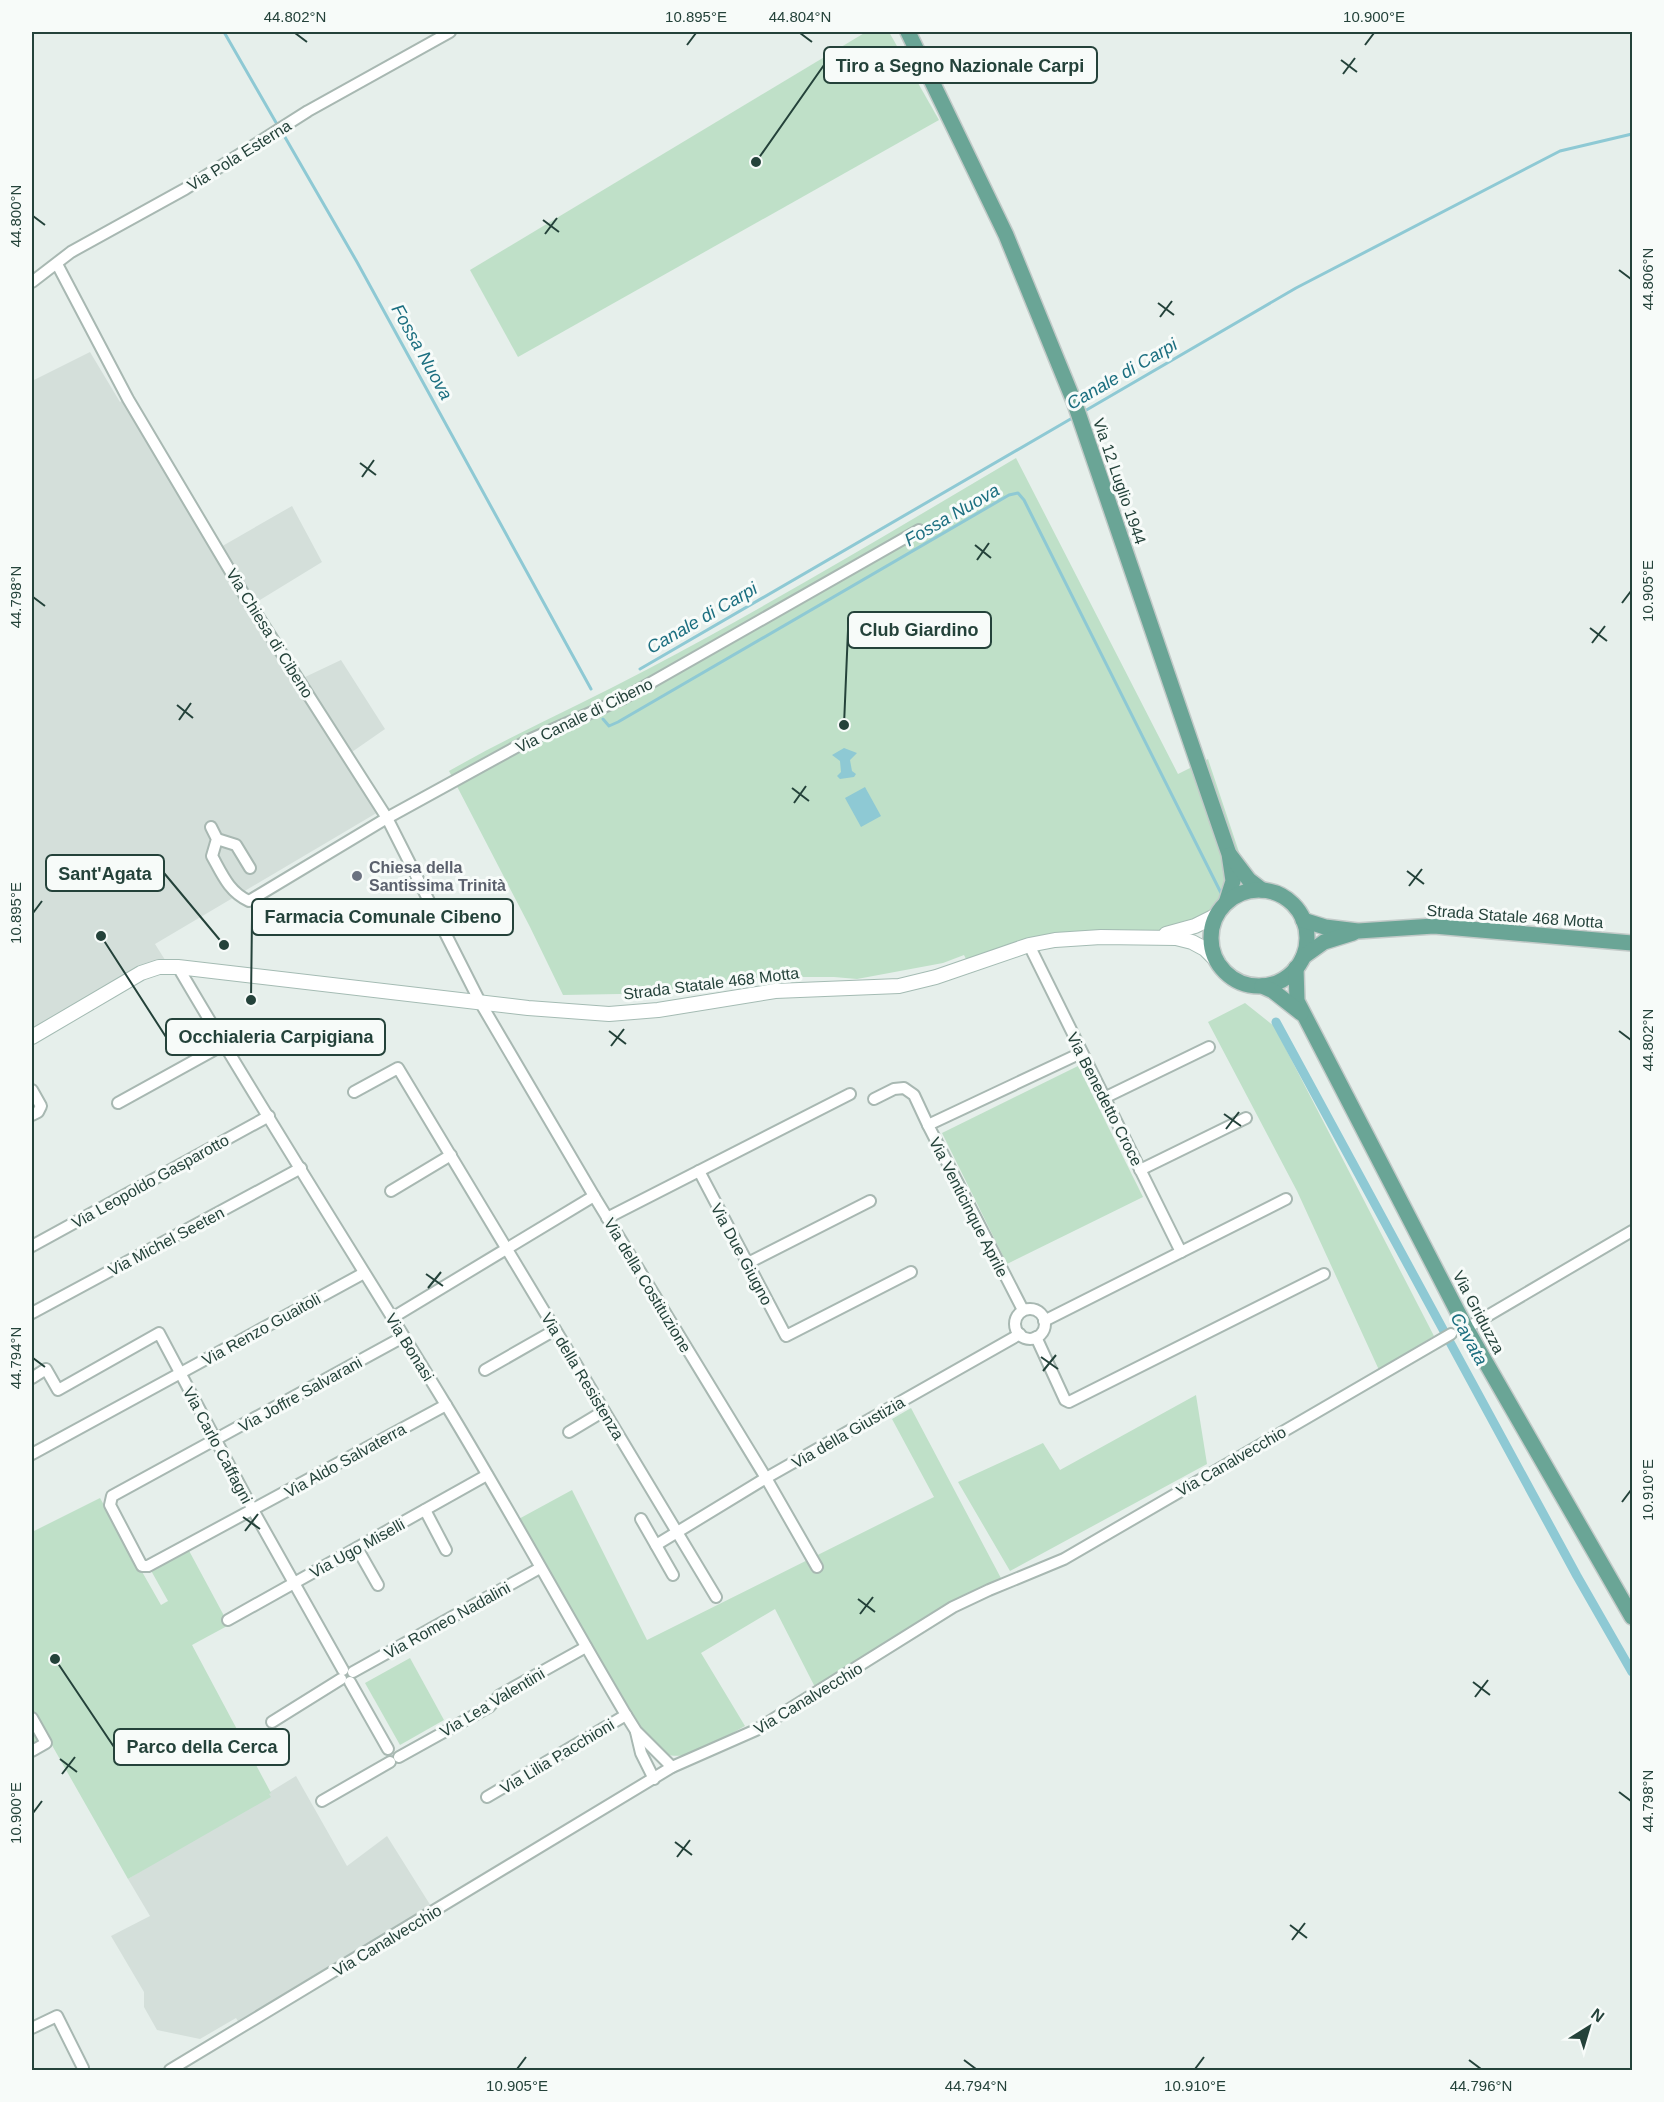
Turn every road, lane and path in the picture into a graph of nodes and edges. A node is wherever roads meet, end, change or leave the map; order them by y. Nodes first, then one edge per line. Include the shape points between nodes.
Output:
1 (450, 32) edge
2 (908, 32) edge
3 (57, 264) junction
4 (32, 282) edge
5 (919, 530) dead end
6 (387, 818) junction
7 (210, 827) dead end
8 (217, 839) junction
9 (1229, 854) junction
10 (249, 868) dead end
11 (1262, 890) junction
12 (1221, 909) junction
13 (1303, 920) junction
14 (1358, 931) junction
15 (1156, 936) junction
16 (1632, 943) edge
17 (1029, 945) junction
18 (1218, 962) junction
19 (1299, 963) junction
20 (178, 967) junction
21 (1262, 986) junction
22 (480, 1002) junction
23 (1305, 1017) junction
24 (32, 1037) edge
25 (223, 1044) junction
26 (1209, 1047) dead end
27 (1081, 1053) junction
28 (32, 1090) edge
29 (354, 1092) dead end
30 (850, 1094) dead end
31 (1104, 1098) junction
32 (874, 1099) dead end
33 (118, 1103) dead end
34 (32, 1116) edge
35 (269, 1116) junction
36 (1246, 1118) dead end
37 (928, 1125) junction
38 (450, 1155) junction
39 (301, 1168) junction
40 (1140, 1170) junction
41 (699, 1171) junction
42 (391, 1191) dead end
43 (594, 1196) junction
44 (1286, 1199) dead end
45 (870, 1201) dead end
46 (607, 1218) junction
47 (1632, 1231) edge
48 (32, 1246) edge
49 (506, 1247) junction
50 (1181, 1252) junction
51 (748, 1263) junction
52 (911, 1272) dead end
53 (364, 1273) junction
54 (1324, 1274) dead end
55 (1023, 1310) junction
56 (32, 1313) edge
57 (392, 1318) junction
58 (1044, 1321) junction
59 (1472, 1325) dead end
60 (555, 1330) junction
61 (1020, 1334) junction
62 (403, 1337) junction
63 (1036, 1337) junction
64 (1446, 1337) dead end
65 (485, 1370) dead end
66 (180, 1374) junction
67 (32, 1378) edge
68 (446, 1405) junction
69 (604, 1411) junction
70 (569, 1432) dead end
71 (217, 1440) junction
72 (32, 1454) edge
73 (487, 1475) junction
74 (766, 1478) junction
75 (253, 1510) junction
76 (425, 1510) junction
77 (641, 1519) dead end
78 (679, 1533) junction
79 (656, 1545) junction
80 (357, 1548) junction
81 (446, 1550) dead end
82 (148, 1566) joint
83 (817, 1567) dead end
84 (540, 1568) junction
85 (673, 1575) dead end
86 (294, 1583) junction
87 (378, 1585) dead end
88 (716, 1597) dead end
89 (1632, 1617) edge
90 (228, 1620) dead end
91 (586, 1647) junction
92 (347, 1676) junction
93 (626, 1715) junction
94 (32, 1718) edge
95 (272, 1722) dead end
96 (636, 1731) junction
97 (32, 1751) edge
98 (395, 1760) junction
99 (672, 1767) junction
100 (654, 1779) junction
101 (487, 1797) dead end
102 (322, 1801) dead end
103 (32, 2028) edge
104 (83, 2068) dead end
105 (170, 2070) edge

1 - 3 street, Via Pola Esterna via 297,118
2 - 9 main road, Via 12 Luglio 1944 via 1006,235 1075,404
3 - 4 street, Via Pola Esterna
3 - 6 street, Via Chiesa di Cibeno via 128,399 245,596
5 - 6 street, Via Canale di Cibeno via 624,698 529,740
6 - 8 street, Via Canale di Cibeno via 249,901 229,887 212,856
6 - 22 street, Via Chiesa di Cibeno
7 - 8 street
8 - 10 street via 236,845
9 - 11 main road
9 - 12 main road via 1233,881
11 - 12 main road via 1243,893
11 - 13 main road via 1287,899
12 - 15 main road via 1195,926
12 - 18 main road via 1212,926 1211,939
13 - 14 main road
13 - 19 main road via 1306,939
14 - 16 main road, Strada Statale 468 Motta via 1434,926
14 - 19 main road via 1324,942
15 - 17 main road, Strada Statale 468 Motta via 1079,938
15 - 18 main road via 1192,942
17 - 22 main road, Strada Statale 468 Motta via 899,986 775,991 626,1013 570,1012
17 - 27 street, Via Benedetto Croce
18 - 21 main road via 1236,980
19 - 21 main road via 1286,977
19 - 23 main road, Via Griduzza via 1297,1000
20 - 22 main road, Strada Statale 468 Motta
20 - 24 main road, Strada Statale 468 Motta via 141,973
20 - 25 street, Via Bonasi
21 - 23 main road, Via Griduzza
22 - 43 street, Via della Costituzione
23 - 89 main road, Via Griduzza via 1466,1328
25 - 33 street
25 - 35 street, Via Bonasi
26 - 31 street
27 - 31 street, Via Benedetto Croce
27 - 37 street, Via Venticinque Aprile
28 - 34 street via 41,1106
29 - 38 street, Via della Resistenza via 398,1068
30 - 41 street
31 - 40 street, Via Benedetto Croce
32 - 37 street via 904,1088 914,1095
35 - 39 street, Via Bonasi
35 - 48 street, Via Leopoldo Gasparotto
36 - 40 street
37 - 55 street, Via Venticinque Aprile
38 - 42 street
38 - 49 street, Via della Resistenza
39 - 53 street, Via Bonasi
39 - 56 street, Via Michel Seeten
40 - 50 street, Via Benedetto Croce
41 - 46 street
41 - 51 street, Via Due Giugno
43 - 46 street, Via della Costituzione
43 - 49 street
44 - 50 street
45 - 51 street
46 - 74 street, Via della Costituzione
47 - 59 street
49 - 57 street
49 - 60 street, Via della Resistenza
50 - 58 street
51 - 52 street, Via Due Giugno via 786,1336
53 - 57 street, Via Bonasi
53 - 66 street, Via Renzo Guaitoli
54 - 63 street via 1070,1402 1065,1400
55 - 58 street via 1036,1310
55 - 61 street via 1016,1319
57 - 62 street, Via Bonasi
58 - 63 street
60 - 65 street
60 - 69 street, Via della Resistenza
61 - 63 street
61 - 74 street, Via della Giustizia
62 - 68 street, Via Bonasi
62 - 71 street, Via Joffre Salvarani
64 - 99 street, Via Canalvecchio via 1064,1559 953,1607 756,1730
66 - 67 street, Via Carlo Caffagni via 159,1333 58,1390 46,1370
66 - 71 street, Via Carlo Caffagni
66 - 72 street, Via Renzo Guaitoli
68 - 73 street, Via Bonasi
68 - 75 street, Via Aldo Salvaterra
69 - 70 street
69 - 78 street, Via della Resistenza
71 - 75 street, Via Carlo Caffagni
71 - 82 street, Via Joffre Salvarani via 112,1496 110,1505 142,1566
73 - 76 street, Via Ugo Miselli
73 - 84 street, Via Bonasi
74 - 78 street, Via della Giustizia
74 - 83 street, Via della Costituzione
75 - 82 street, Via Aldo Salvaterra
75 - 86 street, Via Carlo Caffagni
76 - 80 street, Via Ugo Miselli
76 - 81 street
77 - 79 street
78 - 79 street, Via della Giustizia
78 - 88 street, Via della Resistenza
79 - 85 street
80 - 86 street, Via Ugo Miselli
80 - 87 street
84 - 91 street, Via Bonasi
84 - 92 street, Via Romeo Nadalini
86 - 90 street, Via Ugo Miselli
86 - 92 street, Via Carlo Caffagni
91 - 93 street, Via Bonasi
91 - 98 street, Via Lea Valentini
92 - 95 street, Via Romeo Nadalini
92 - 98 street, Via Carlo Caffagni via 388,1749 395,1749
93 - 96 street, Via Bonasi
93 - 101 street, Via Lilia Pacchioni
94 - 97 street via 46,1743
96 - 99 street, Via Bonasi
96 - 100 street, Via Bonasi via 640,1753
98 - 102 street, Via Lea Valentini
99 - 100 street, Via Canalvecchio
100 - 105 street, Via Canalvecchio
103 - 104 street via 57,2016

